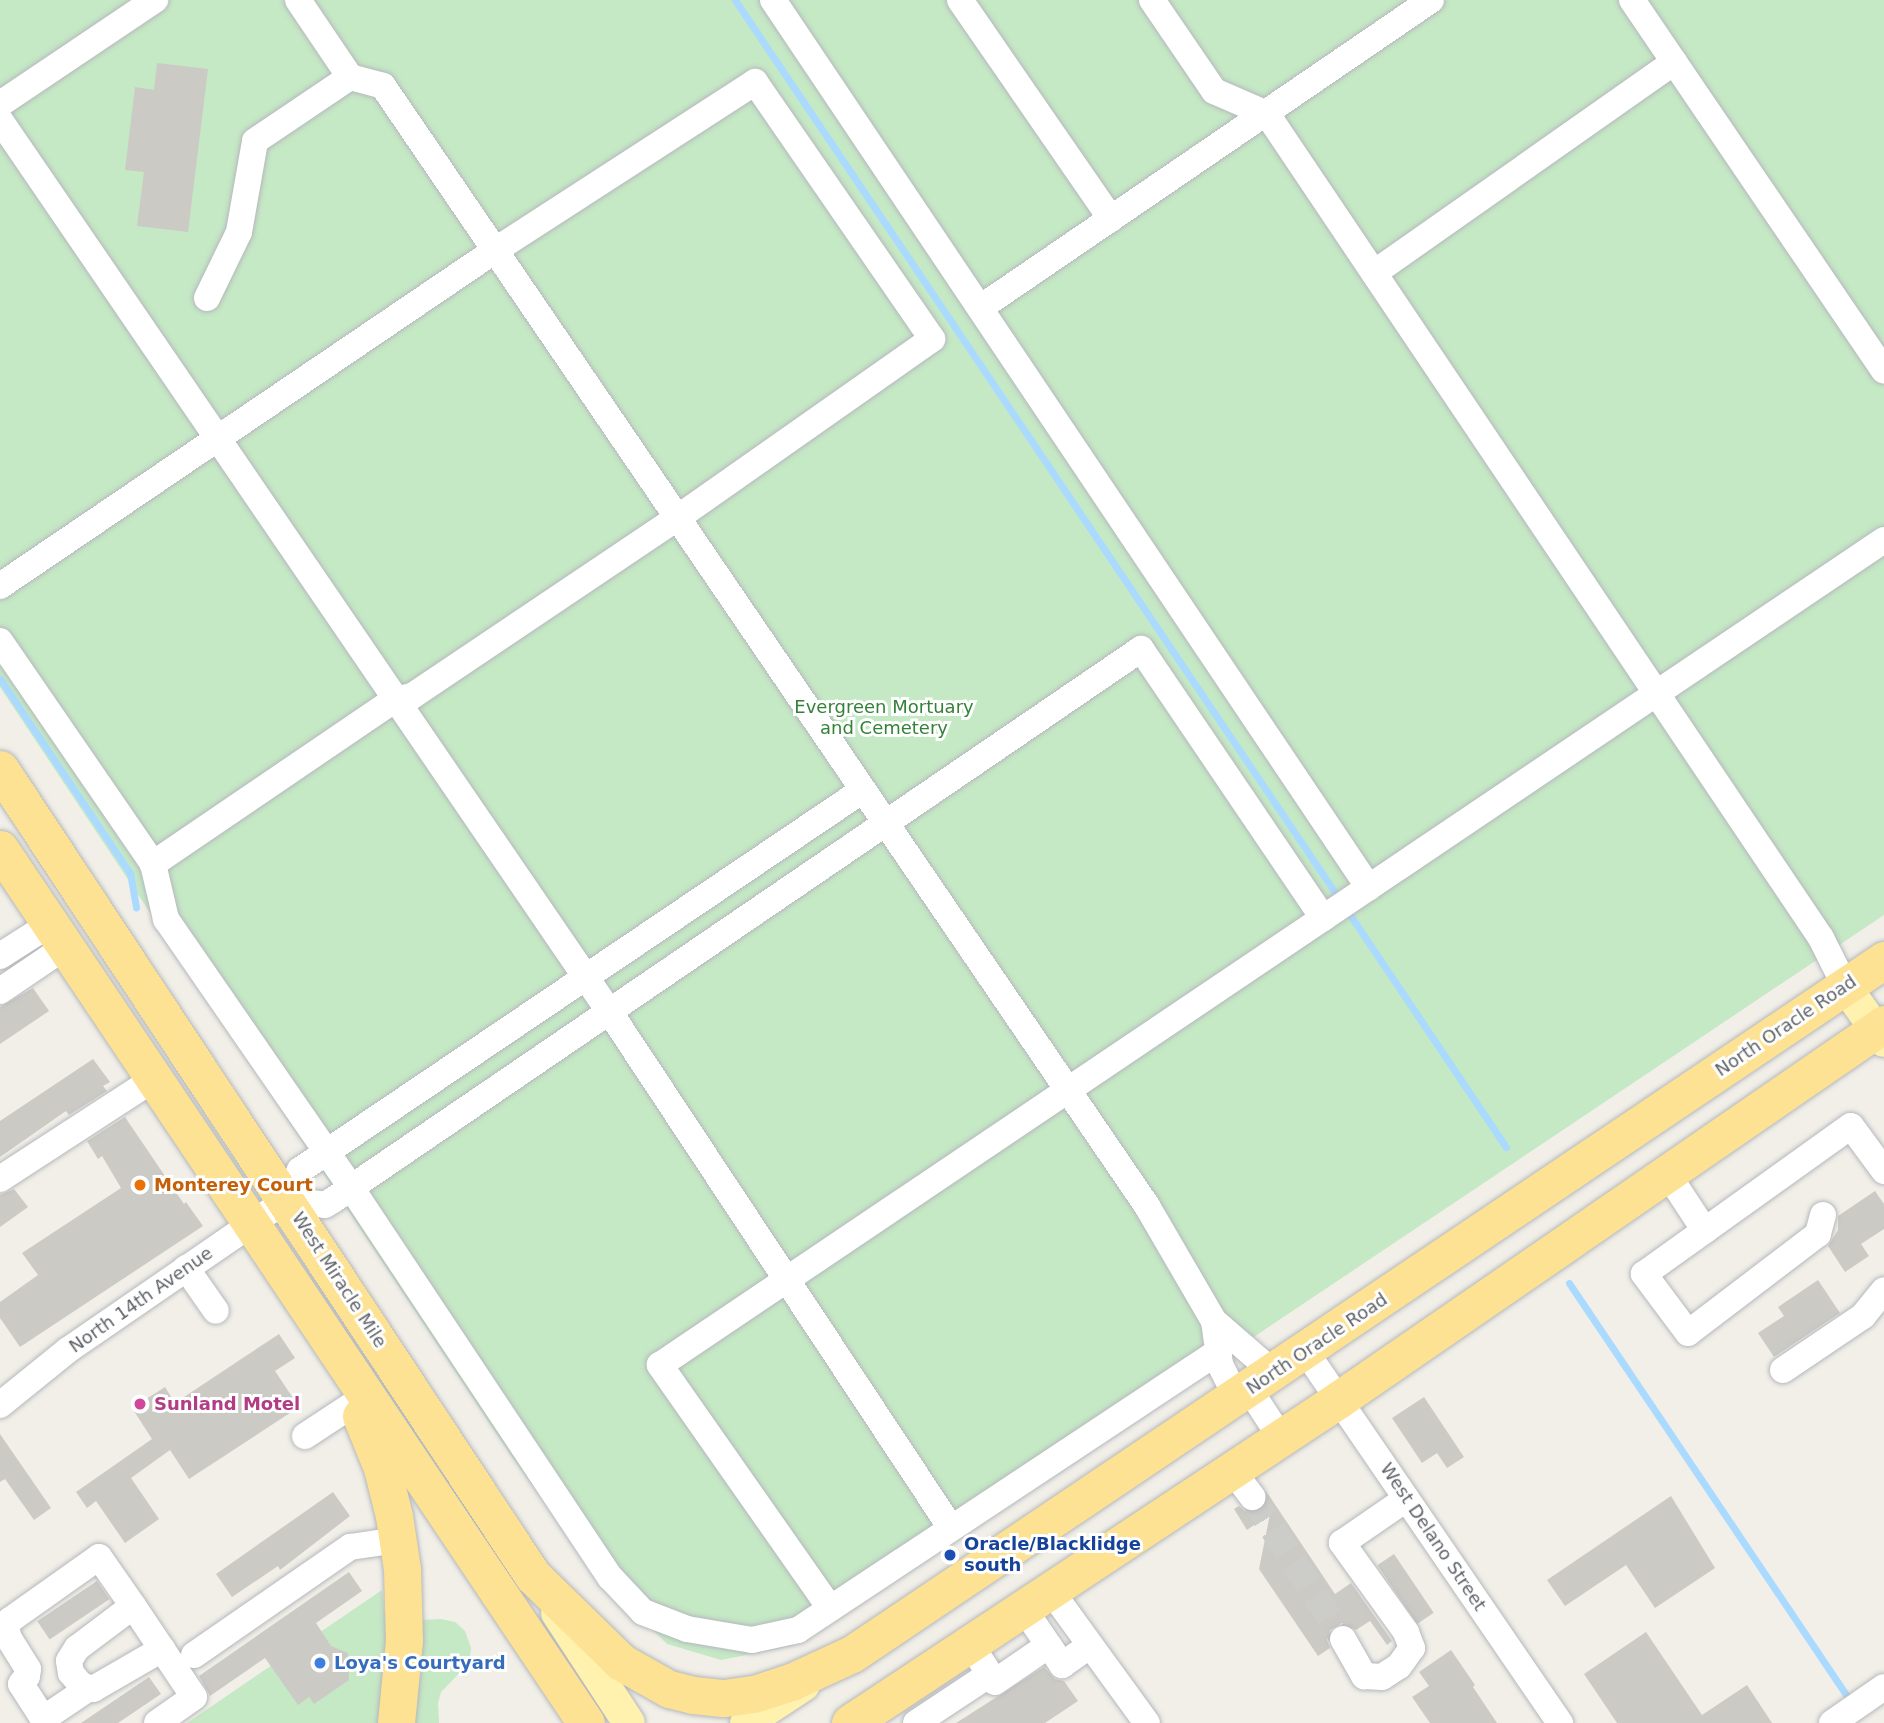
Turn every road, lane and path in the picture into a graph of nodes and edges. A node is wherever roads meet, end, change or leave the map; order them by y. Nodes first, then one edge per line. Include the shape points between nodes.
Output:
1 (155, 0) edge
2 (298, 0) edge
3 (960, 0) edge
4 (1152, 0) edge
5 (1431, 0) edge
6 (1632, 0) edge
7 (782, 3) edge
8 (1674, 62) junction
9 (350, 77) junction
10 (0, 104) edge
11 (1267, 114) junction
12 (0, 120) edge
13 (1111, 219) junction
14 (494, 251) junction
15 (1374, 273) junction
16 (207, 298) dead end
17 (980, 308) junction
18 (1884, 371) edge
19 (215, 439) junction
20 (677, 518) junction
21 (1884, 540) edge
22 (0, 586) edge
23 (0, 641) edge
24 (1657, 692) junction
25 (394, 699) junction
26 (0, 769) edge
27 (863, 790) junction
28 (887, 824) junction
29 (0, 849) edge
30 (153, 864) junction
31 (1369, 888) junction
32 (1323, 918) junction
33 (58, 935) junction
34 (0, 956) edge
35 (1884, 960) edge
36 (586, 977) junction
37 (1845, 986) junction
38 (0, 991) edge
39 (609, 1011) junction
40 (1881, 1032) edge
41 (154, 1079) junction
42 (1067, 1089) junction
43 (327, 1153) junction
44 (1884, 1171) edge
45 (1667, 1173) junction
46 (0, 1179) edge
47 (350, 1186) junction
48 (286, 1200) junction
49 (1823, 1215) dead end
50 (251, 1224) junction
51 (1704, 1231) junction
52 (186, 1268) junction
53 (786, 1279) junction
54 (1884, 1290) edge
55 (216, 1311) dead end
56 (1214, 1321) junction
57 (324, 1332) junction
58 (1219, 1351) junction
59 (1306, 1352) junction
60 (1783, 1370) dead end
61 (1253, 1387) junction
62 (1, 1396) edge
63 (1338, 1400) junction
64 (355, 1403) junction
65 (305, 1436) dead end
66 (1281, 1438) junction
67 (1406, 1499) junction
68 (951, 1528) junction
69 (398, 1540) junction
70 (533, 1576) junction
71 (1038, 1600) junction
72 (133, 1606) junction
73 (830, 1608) junction
74 (1343, 1639) tunnel mouth
75 (1049, 1645) junction
76 (1089, 1646) junction
77 (162, 1649) junction
78 (852, 1654) junction
79 (194, 1655) dead end
80 (980, 1659) junction
81 (89, 1688) junction
82 (1884, 1688) edge
83 (900, 1710) edge
84 (45, 1721) edge
85 (157, 1723) edge
86 (396, 1723) edge
87 (586, 1723) edge
88 (629, 1723) edge
89 (746, 1723) edge
90 (850, 1723) edge
91 (916, 1723) edge
92 (1147, 1723) edge
93 (1560, 1723) edge
94 (1832, 1723) edge

1 - 10 street
2 - 9 street
3 - 13 street
4 - 11 street via 1214,91
5 - 11 street
6 - 8 street
7 - 17 street
8 - 15 street
8 - 18 street
9 - 14 street via 383,86
9 - 16 street via 255,141 239,232
11 - 13 street
11 - 15 street
12 - 19 street
13 - 17 street
14 - 19 street
14 - 20 street
14 - 20 street via 755,82 932,339
15 - 24 street
17 - 31 street
19 - 22 street
19 - 25 street
20 - 25 street via 412,696
20 - 27 street
21 - 24 street
23 - 30 street
24 - 31 street
24 - 37 street via 1821,938
25 - 30 street
25 - 36 street
26 - 48 highway, West Miracle Mile
27 - 28 street
27 - 36 street
28 - 32 street via 1140,649
28 - 39 street
28 - 42 street
29 - 33 highway
30 - 43 street via 166,919
31 - 32 street
32 - 42 street
33 - 34 street
33 - 38 street
33 - 41 highway
35 - 37 highway, North Oracle Road
36 - 39 street
36 - 43 street
37 - 40 main road
37 - 59 highway, North Oracle Road
39 - 47 street
39 - 53 street
40 - 45 highway
41 - 46 street
41 - 50 highway
42 - 53 street
42 - 56 street via 1147,1206
43 - 47 street
43 - 48 street via 300,1170
44 - 51 street via 1851,1126
45 - 51 street
45 - 63 highway
47 - 48 street via 325,1205
47 - 73 street via 610,1577 643,1612 687,1629 752,1640 798,1630
48 - 50 street, North 14th Avenue
48 - 70 highway, West Miracle Mile
49 - 51 street via 1818,1234 1688,1333 1644,1274
50 - 52 street, North 14th Avenue
50 - 57 highway
52 - 55 street
52 - 62 street, North 14th Avenue
53 - 68 street
53 - 73 street via 660,1365
54 - 60 street via 1863,1316
56 - 58 street
56 - 61 street
57 - 64 highway
57 - 87 highway
58 - 61 street via 1220,1364
58 - 68 street
59 - 61 highway, North Oracle Road
59 - 63 street, West Delano Street
61 - 66 street
61 - 78 highway, North Oracle Road
63 - 66 highway
63 - 67 street, West Delano Street
64 - 65 street
64 - 69 highway via 382,1468
66 - 71 highway via 1242,1484
67 - 74 street via 1342,1543 1406,1632 1412,1648 1399,1666 1382,1677 1364,1676
67 - 93 street, West Delano Street
68 - 73 street
69 - 79 street via 350,1547
69 - 86 highway via 404,1640
70 - 78 highway via 621,1662 681,1692 724,1698 754,1694
70 - 88 main road, West Miracle Mile
71 - 75 street
71 - 76 street
71 - 80 highway
72 - 77 street
72 - 81 street via 76,1648 69,1661 71,1673
72 - 84 street via 99,1557 10,1620 6,1627 9,1639 28,1669 21,1684
75 - 76 street via 1062,1664
75 - 80 street via 995,1682
76 - 92 street
77 - 81 street via 105,1684
77 - 85 street via 194,1697
78 - 89 main road, North Oracle Road
80 - 83 highway
80 - 91 street
81 - 84 street
82 - 94 street
83 - 90 highway

